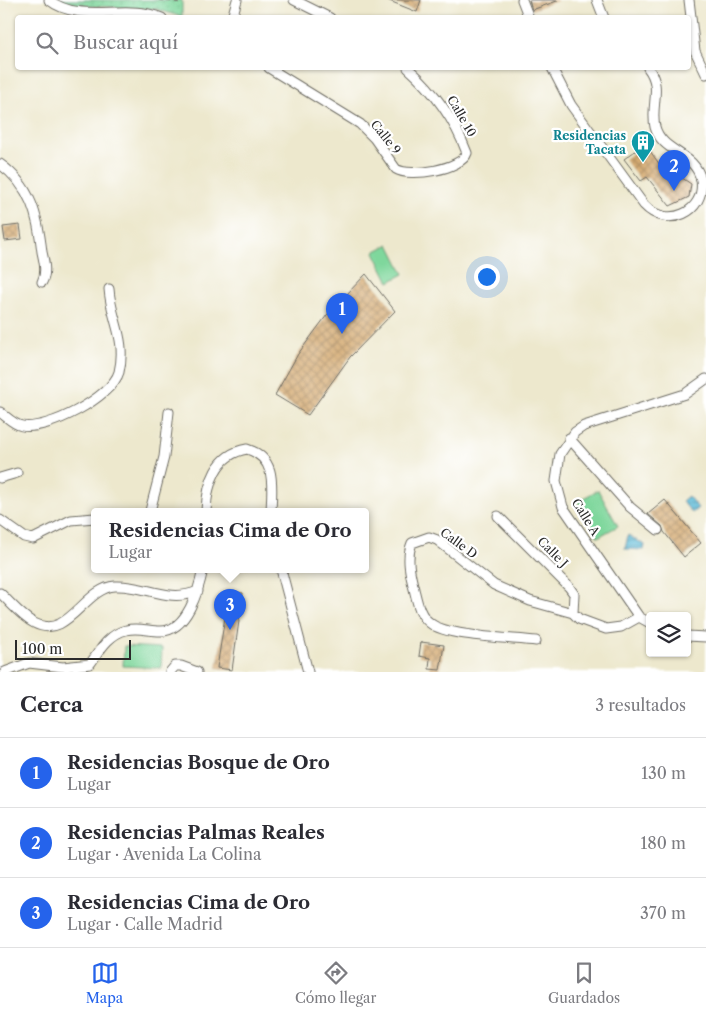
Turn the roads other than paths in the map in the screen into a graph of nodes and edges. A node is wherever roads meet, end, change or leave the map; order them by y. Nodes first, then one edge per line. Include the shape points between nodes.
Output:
1 (49, 0) edge
2 (237, 0) edge
3 (294, 0) edge
4 (522, 0) edge
5 (597, 0) edge
6 (689, 0) edge
7 (150, 15) edge
8 (233, 15) edge
9 (324, 15) edge
10 (528, 15) edge
11 (603, 15) edge
12 (272, 70) edge
13 (410, 70) edge
14 (553, 70) edge
15 (649, 70) edge
16 (706, 74) edge
17 (465, 159) joint
18 (0, 164) edge
19 (42, 282) dead end
20 (109, 289) dead end
21 (706, 379) edge
22 (0, 412) edge
23 (169, 412) dead end
24 (569, 438) junction
25 (17, 473) dead end
26 (0, 478) edge
27 (151, 508) edge
28 (206, 508) edge
29 (271, 508) edge
30 (498, 516) dead end
31 (91, 518) edge
32 (0, 520) edge
33 (658, 530) dead end
34 (202, 573) edge
35 (282, 573) edge
36 (198, 592) junction
37 (0, 593) edge
38 (573, 613) junction
39 (639, 616) junction
40 (646, 620) edge
41 (691, 636) edge
42 (706, 637) edge
43 (536, 641) dead end
44 (90, 668) edge
45 (5, 672) edge
46 (170, 672) edge
47 (197, 672) edge
48 (308, 672) edge

1 - 7 street via 70,12 139,12
2 - 8 street
3 - 9 street
4 - 10 street
5 - 11 street
6 - 16 street via 696,51
12 - 17 street, Calle 9 via 360,124 396,170 412,174 456,165
13 - 17 street, Calle 10 via 448,113 467,153
14 - 15 street via 571,105 644,205 655,215 671,218 694,206 701,180 692,161 660,141 654,125 656,87
18 - 19 street via 21,183 31,199 45,273
20 - 22 street via 122,348 114,383 80,409 32,426 14,423
21 - 24 street via 686,394 584,426
23 - 27 street via 164,457
24 - 33 street via 630,507
24 - 39 street, Calle A via 560,454 556,471 563,508
25 - 26 street
28 - 29 street via 208,489 217,467 234,452 247,449 264,459 271,472
30 - 38 street, Calle J via 569,587 574,594
31 - 32 street via 71,520 33,539 24,537
34 - 36 street
35 - 48 street
36 - 37 street via 164,596 113,586 87,599 64,622 50,627 28,619
36 - 44 street via 186,615 172,627 163,632 127,629 118,633 109,640
38 - 39 street, Calle D via 606,629 621,627
38 - 43 street, Calle D via 530,602 494,585 437,540 430,537 412,543 409,574 419,609 430,624 446,631
39 - 40 street, Calle A
41 - 42 street
44 - 45 street via 29,664
46 - 47 street via 175,666 181,666

